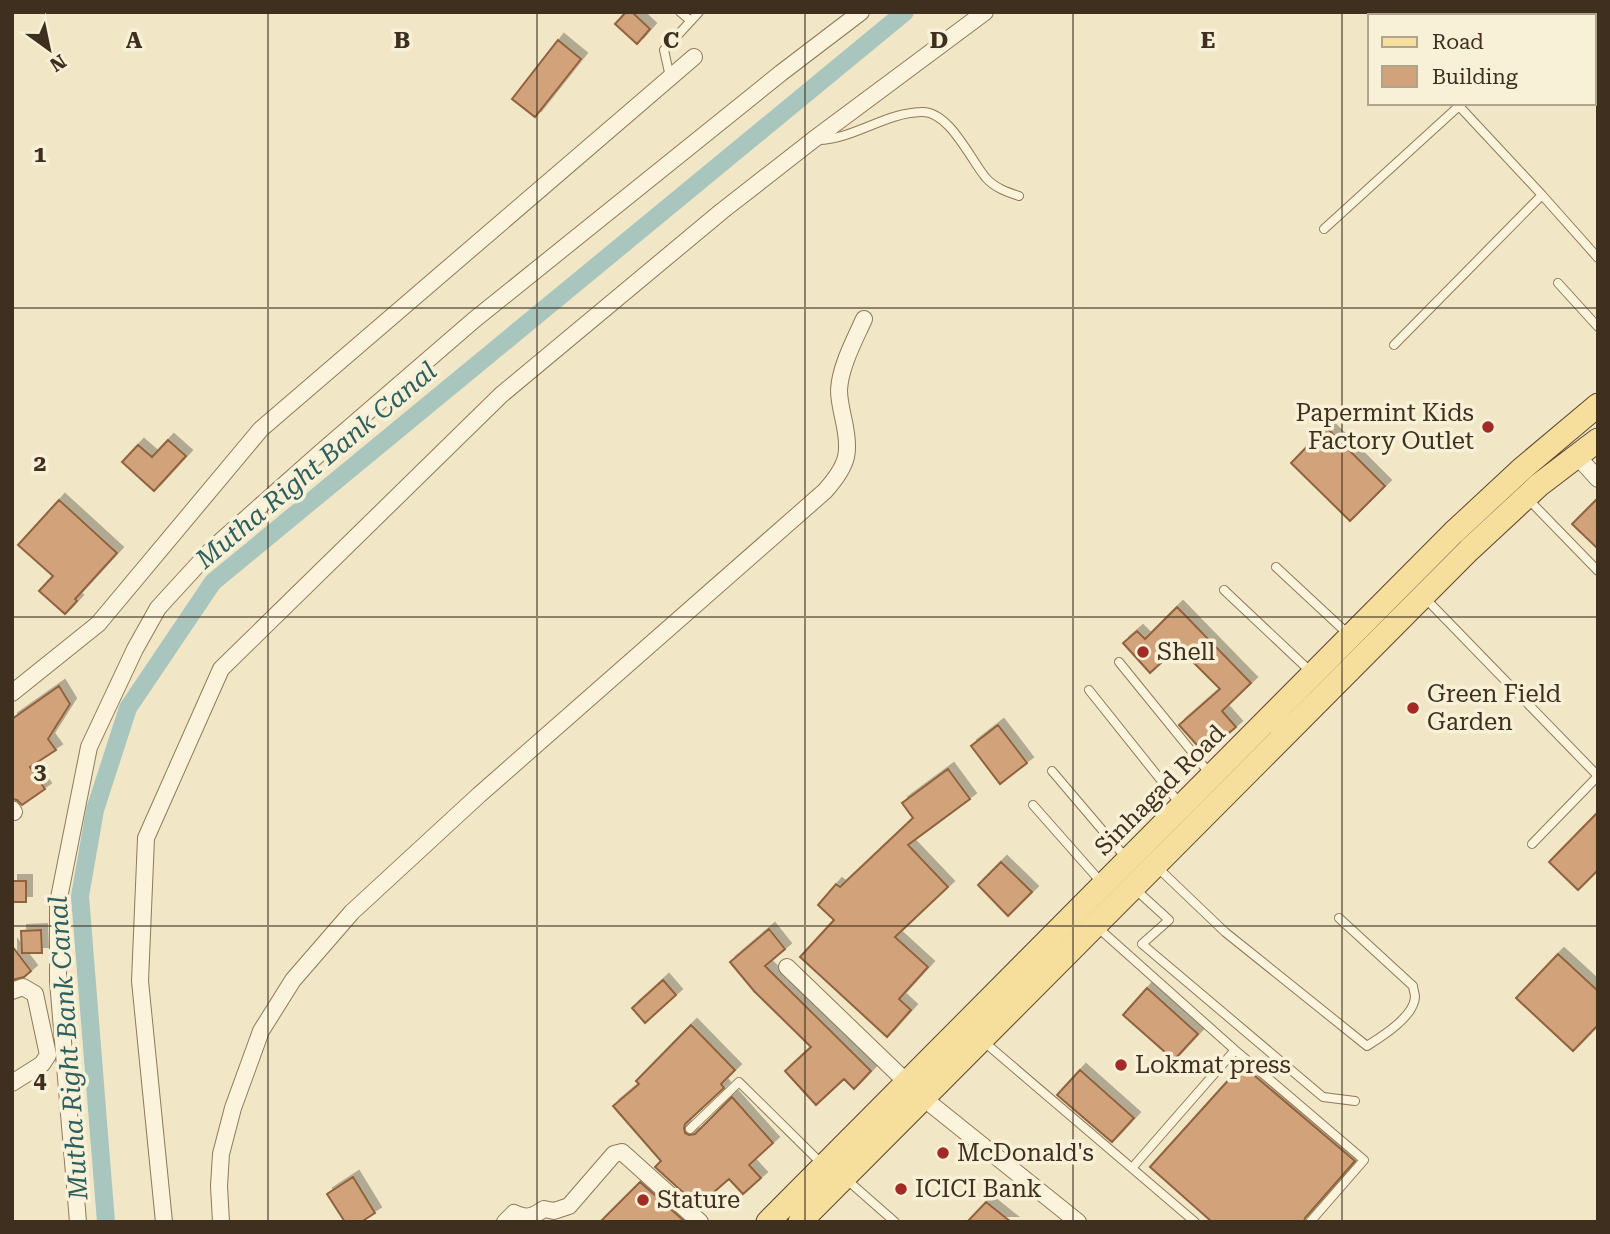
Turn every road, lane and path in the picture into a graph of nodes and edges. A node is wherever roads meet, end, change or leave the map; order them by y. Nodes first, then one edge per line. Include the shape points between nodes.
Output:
1 (680, 12) edge
2 (699, 12) edge
3 (861, 12) edge
4 (985, 12) edge
5 (691, 21) junction
6 (694, 57) dead end
7 (670, 77) junction
8 (813, 139) junction
9 (1542, 195) junction
10 (1019, 196) dead end
11 (1324, 229) dead end
12 (1598, 258) edge
13 (1558, 283) dead end
14 (864, 319) dead end
15 (1598, 327) edge
16 (1394, 345) dead end
17 (1598, 405) edge
18 (1598, 440) edge
19 (1577, 456) junction
20 (1598, 479) edge
21 (1526, 497) junction
22 (1453, 533) junction
23 (1469, 550) junction
24 (1276, 568) dead end
25 (1598, 571) edge
26 (1224, 590) dead end
27 (1423, 596) junction
28 (1351, 636) junction
29 (1119, 662) dead end
30 (1313, 674) junction
31 (1089, 690) dead end
32 (12, 693) edge
33 (1052, 771) dead end
34 (1211, 776) junction
35 (1033, 805) dead end
36 (1181, 806) junction
37 (1532, 845) dead end
38 (1155, 865) junction
39 (1120, 876) junction
40 (1339, 918) dead end
41 (1094, 925) junction
42 (787, 967) dead end
43 (12, 991) edge
44 (981, 1039) junction
45 (1235, 1050) junction
46 (12, 1083) edge
47 (914, 1090) junction
48 (1354, 1101) dead end
49 (690, 1129) dead end
50 (824, 1166) junction
51 (1132, 1168) junction
52 (844, 1177) junction
53 (78, 1222) edge
54 (163, 1222) edge
55 (221, 1222) edge
56 (505, 1222) edge
57 (700, 1222) edge
58 (768, 1222) edge
59 (800, 1222) edge
60 (895, 1222) edge
61 (1078, 1222) edge
62 (1195, 1222) edge
63 (1310, 1222) edge

1 - 5 lane
2 - 5 lane
3 - 53 street via 474,320 213,548 158,608 89,747 58,904 58,981
4 - 8 street
5 - 7 lane via 664,50
6 - 7 street
7 - 32 street via 261,429 98,624
8 - 10 lane via 835,139 902,114 934,114 951,129 986,177
8 - 54 street via 501,395 221,669 146,838 140,981
9 - 11 lane via 1459,106
9 - 12 lane
9 - 16 lane
13 - 15 lane
14 - 55 street via 841,376 839,392 848,446 845,463 825,491 479,795 352,912 293,980 261,1031 233,1108 221,1154
17 - 22 main road, Sinhagad Road
18 - 19 main road, Sinhagad Road
19 - 20 street
19 - 21 main road, Sinhagad Road
21 - 23 main road, Sinhagad Road
21 - 25 lane
22 - 23 main road
22 - 28 main road, Sinhagad Road
23 - 27 main road, Sinhagad Road
24 - 28 lane
26 - 30 lane
27 - 37 lane via 1598,776
27 - 38 main road, Sinhagad Road
28 - 30 main road, Sinhagad Road
29 - 34 lane
30 - 34 main road, Sinhagad Road
31 - 36 lane
33 - 39 lane
34 - 36 main road, Sinhagad Road
35 - 39 lane
36 - 39 main road, Sinhagad Road
38 - 39 main road, Sinhagad Road
38 - 40 lane via 1224,932 1367,1046 1409,1011 1415,998 1413,986
39 - 41 main road, Sinhagad Road
39 - 47 main road, Sinhagad Road
39 - 48 lane via 1169,920 1142,944 1323,1097
41 - 44 main road, Sinhagad Road
41 - 45 lane
42 - 47 street
43 - 46 street via 23,987 35,994 48,1055
44 - 47 main road, Sinhagad Road
44 - 51 lane
45 - 51 lane
45 - 63 lane via 1364,1160
47 - 50 main road, Sinhagad Road
47 - 52 main road, Sinhagad Road
47 - 61 street
49 - 50 lane via 739,1082
50 - 58 main road, Sinhagad Road
51 - 62 lane
52 - 59 main road, Sinhagad Road
52 - 60 lane
56 - 57 street via 514,1213 534,1216 544,1209 569,1206 614,1154 622,1152

